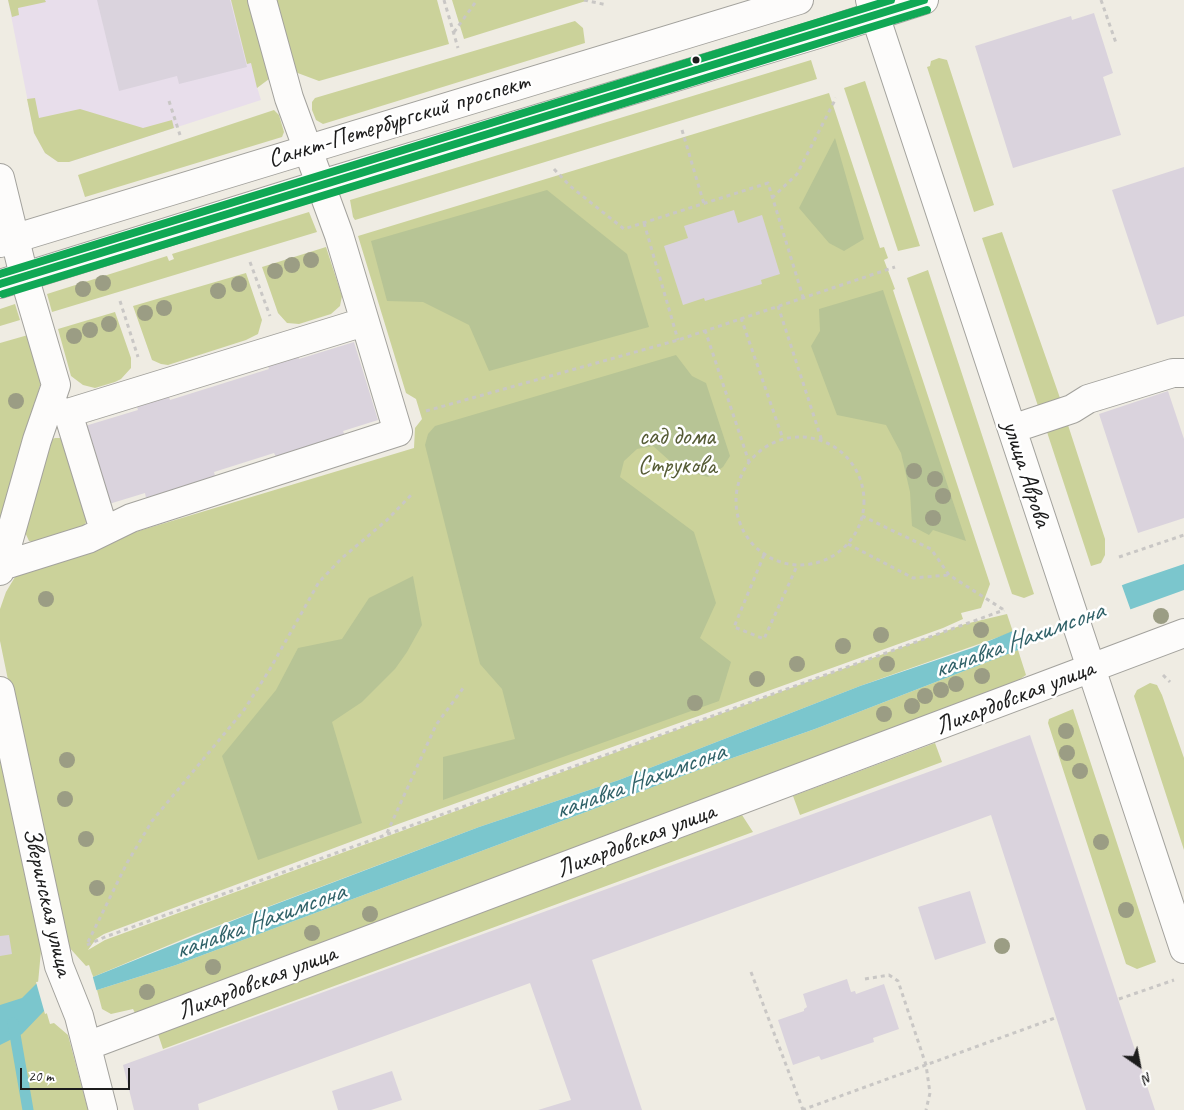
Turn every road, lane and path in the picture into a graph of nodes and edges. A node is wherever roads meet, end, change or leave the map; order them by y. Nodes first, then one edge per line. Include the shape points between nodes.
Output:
1 (262, 0) edge
2 (444, 0) edge
3 (477, 0) edge
4 (584, 0) edge
5 (799, 0) edge
6 (924, 0) edge
7 (1101, 0) edge
8 (607, 5) dead end
9 (872, 8) edge
10 (453, 32) junction
11 (1116, 43) dead end
12 (458, 48) dead end
13 (836, 98) dead end
14 (169, 101) dead end
15 (682, 130) dead end
16 (180, 135) dead end
17 (308, 149) junction
18 (554, 169) dead end
19 (0, 178) edge
20 (321, 184) junction
21 (772, 198) junction
22 (704, 204) junction
23 (644, 223) junction
24 (7, 241) edge
25 (250, 262) dead end
26 (895, 267) dead end
27 (12, 280) edge
28 (803, 297) junction
29 (120, 302) dead end
30 (778, 306) junction
31 (741, 318) junction
32 (364, 322) junction
33 (705, 330) junction
34 (678, 340) junction
35 (281, 347) junction
36 (1184, 373) edge
37 (149, 388) junction
38 (58, 410) junction
39 (1012, 429) junction
40 (398, 432) junction
41 (783, 439) junction
42 (822, 442) junction
43 (749, 462) junction
44 (413, 493) dead end
45 (862, 516) junction
46 (104, 530) junction
47 (1184, 535) edge
48 (848, 544) junction
49 (764, 555) junction
50 (1119, 557) dead end
51 (797, 566) junction
52 (1, 568) edge
53 (949, 575) junction
54 (1184, 633) edge
55 (1087, 658) junction
56 (464, 687) dead end
57 (0, 691) edge
58 (386, 834) junction
59 (87, 946) junction
60 (1184, 949) edge
61 (61, 970) junction
62 (751, 972) dead end
63 (865, 979) dead end
64 (1175, 980) dead end
65 (1119, 999) dead end
66 (1055, 1018) dead end
67 (87, 1046) junction
68 (926, 1065) junction
69 (103, 1110) edge
70 (802, 1110) edge
71 (926, 1110) edge

1 - 17 street via 289,98
2 - 10 path
3 - 10 path
4 - 8 path
5 - 17 street, Санкт-Петербургский проспект
6 - 9 street, Санкт-Петербургский проспект
7 - 11 path
9 - 20 street, Санкт-Петербургский проспект via 815,36
9 - 39 street, улица Аврова
10 - 12 path
13 - 21 path via 797,174
14 - 16 path
15 - 22 path
17 - 20 street
17 - 24 street, Санкт-Петербургский проспект
18 - 23 path via 624,229
19 - 24 street
20 - 27 street, Санкт-Петербургский проспект
20 - 32 street
21 - 22 path via 768,184
21 - 28 path
22 - 23 path
23 - 34 path
24 - 27 street
25 - 35 path
26 - 28 path
27 - 38 street via 56,385
28 - 30 path
29 - 37 path
30 - 31 path
30 - 42 path
31 - 33 path
31 - 41 path
32 - 35 street
32 - 40 street
33 - 34 path
33 - 43 path
34 - 40 path via 420,412
35 - 37 street
36 - 39 street via 1174,373 1088,399 1072,409
37 - 38 street
38 - 46 street
38 - 52 street
39 - 55 street, улица Аврова
40 - 46 street via 131,518
41 - 42 path via 803,437
41 - 43 path via 764,448
42 - 45 path via 848,459 856,471 862,485
43 - 49 path via 739,481 739,522 749,540
44 - 59 path via 319,582 244,710 152,821 127,863
45 - 48 path
45 - 53 path via 931,549
46 - 52 street via 88,539
47 - 50 path
48 - 51 path via 816,564
48 - 53 path via 913,578
49 - 51 path
49 - 51 path via 734,627 764,639
53 - 58 path via 1004,610
54 - 55 street, Лихардовская улица
55 - 60 street, улица Аврова
55 - 67 street, Лихардовская улица
56 - 58 path via 436,725
57 - 61 street, Зверинская улица
58 - 59 path
59 - 61 path via 79,957
61 - 67 street, Зверинская улица
62 - 70 path
63 - 68 path via 889,975 898,982
64 - 65 path
66 - 68 path
67 - 69 street, Зверинская улица
68 - 70 path
68 - 71 path via 930,1093

